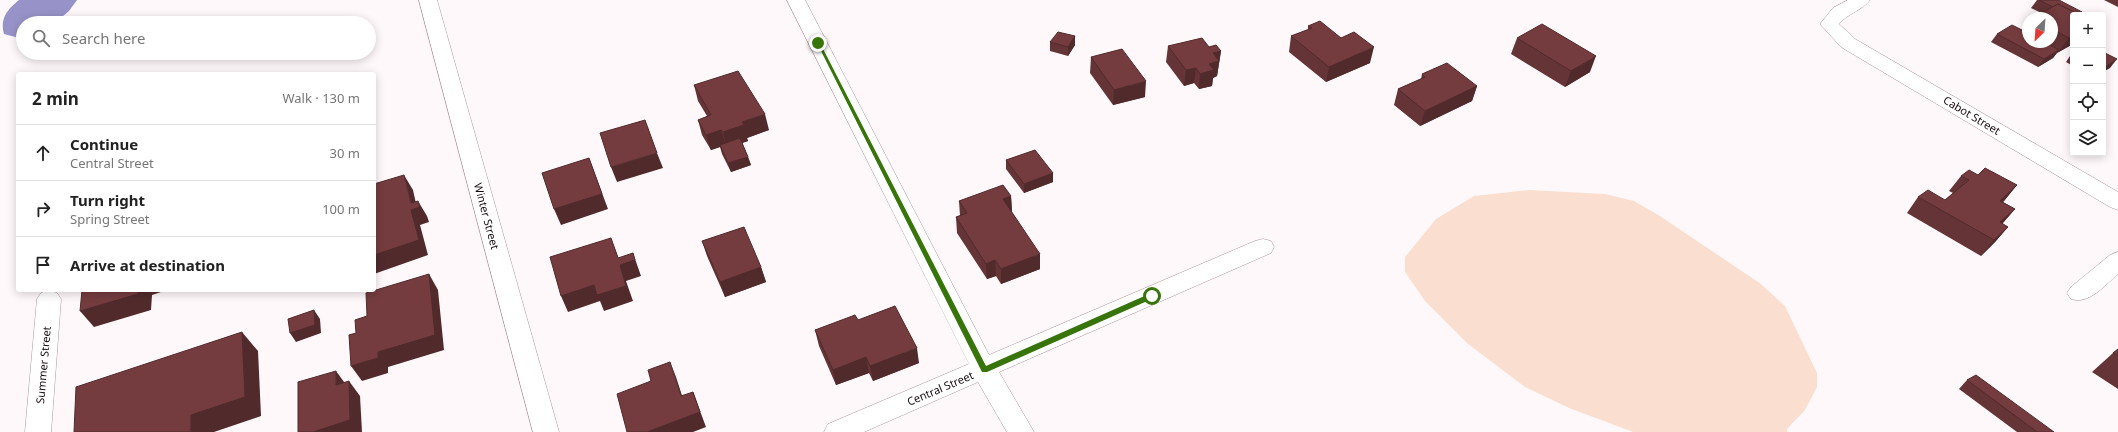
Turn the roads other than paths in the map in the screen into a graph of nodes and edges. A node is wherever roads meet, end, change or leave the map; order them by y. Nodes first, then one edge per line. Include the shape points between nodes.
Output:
1 (428, 0) edge
2 (796, 0) edge
3 (1861, 0) edge
4 (2118, 202) edge
5 (1263, 248) dead end
6 (2118, 261) edge
7 (2079, 293) dead end
8 (49, 299) dead end
9 (984, 370) junction
10 (38, 432) edge
11 (546, 432) edge
12 (837, 432) edge
13 (1021, 432) edge

1 - 11 street, Winter Street
2 - 9 street
3 - 4 street, Cabot Street via 1839,12 1829,24 1848,43
5 - 9 street, Central Street
6 - 7 street
8 - 10 street, Summer Street
9 - 12 street, Central Street
9 - 13 street

